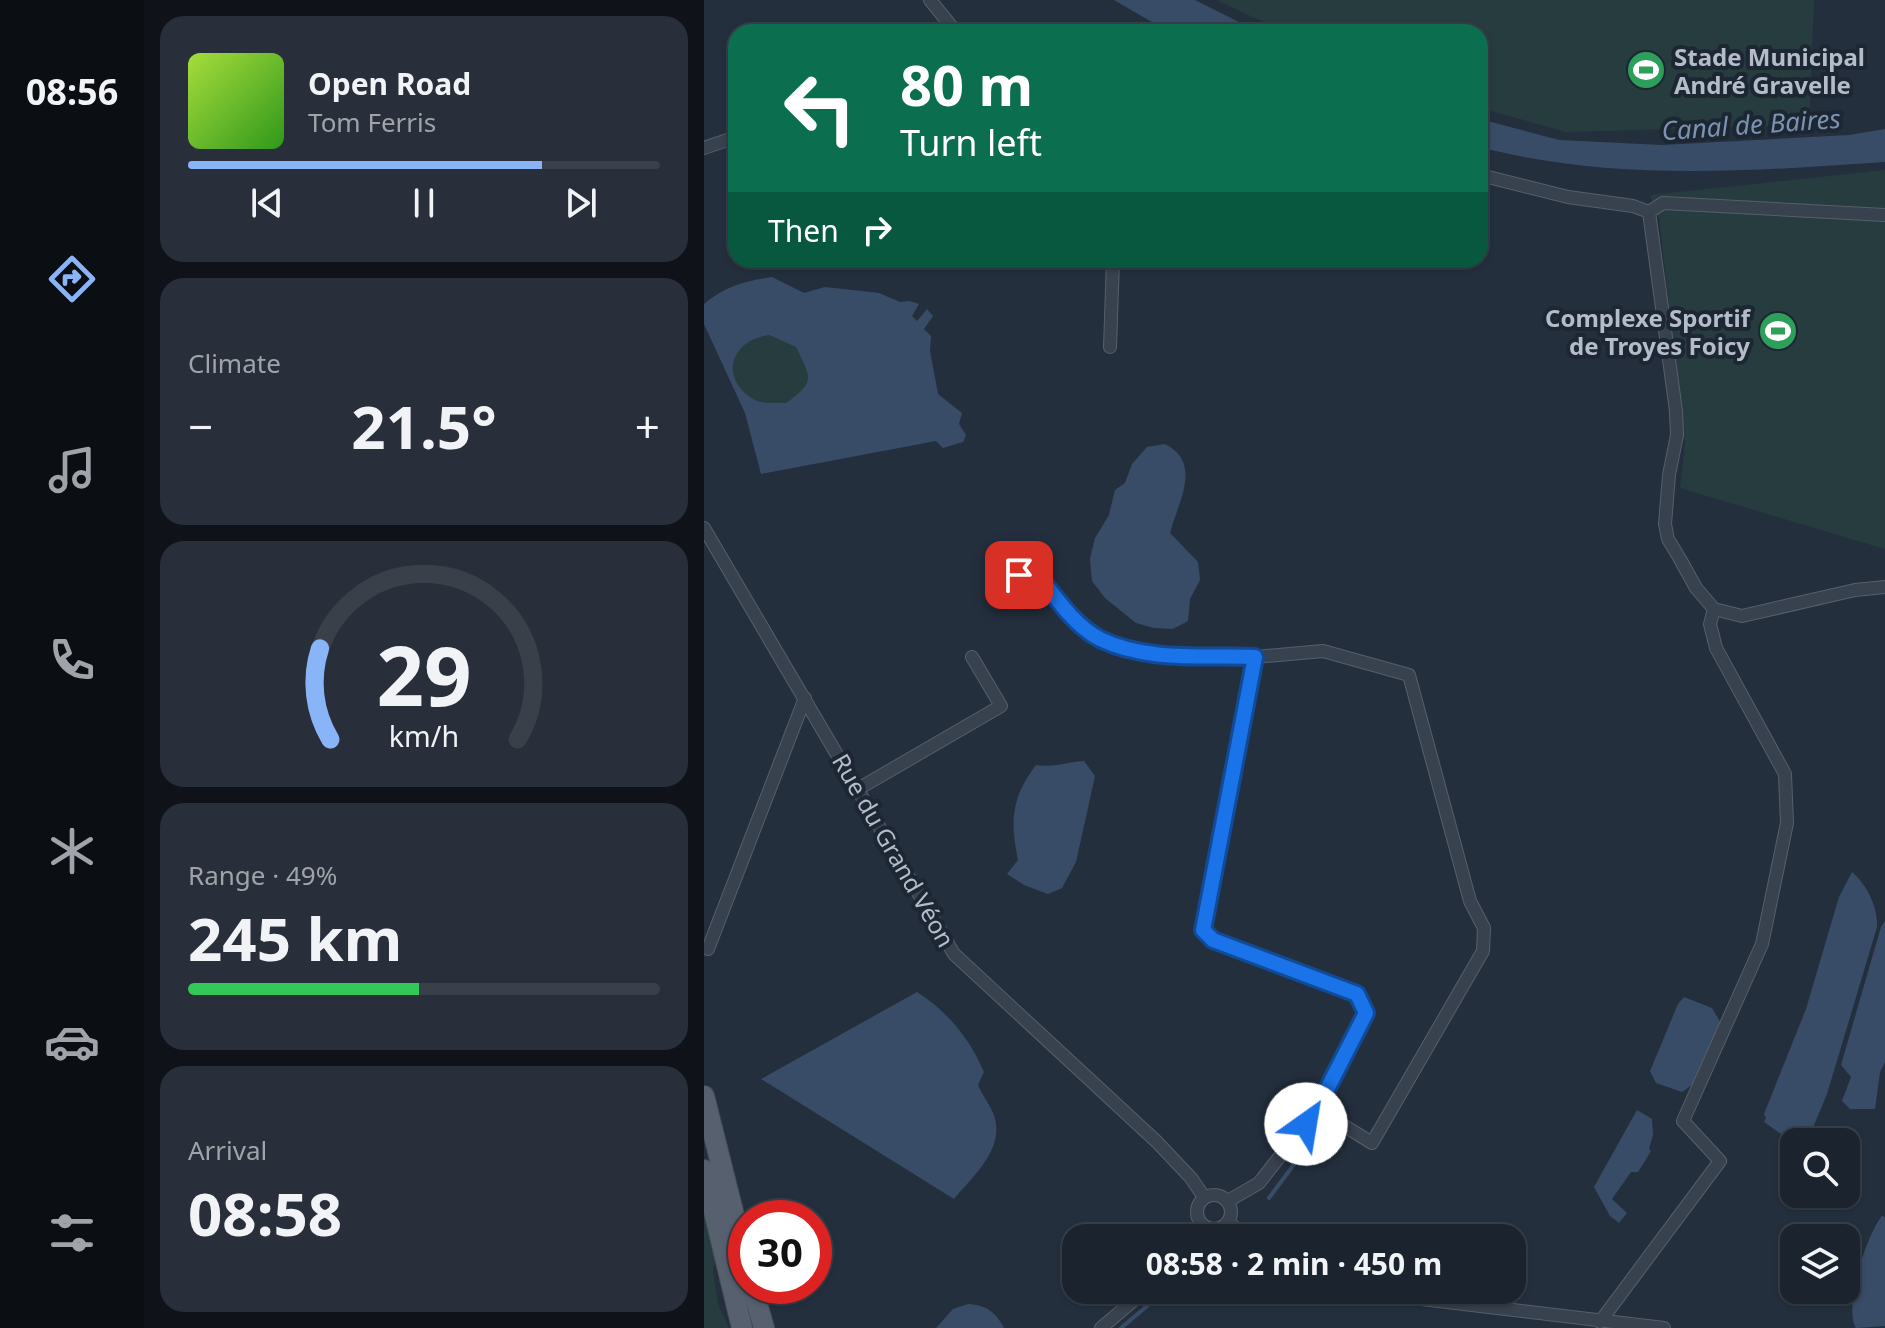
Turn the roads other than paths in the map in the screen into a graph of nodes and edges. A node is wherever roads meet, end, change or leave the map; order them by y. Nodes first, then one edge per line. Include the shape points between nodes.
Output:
1 (930, 0) edge
2 (946, 24) edge
3 (728, 140) edge
4 (704, 148) edge
5 (1488, 177) edge
6 (1649, 212) junction
7 (1885, 215) edge
8 (1113, 268) edge
9 (1110, 347) dead end
10 (704, 528) edge
11 (1885, 587) edge
12 (995, 590) dead end
13 (1714, 609) junction
14 (972, 657) dead end
15 (1255, 657) junction
16 (805, 698) junction
17 (858, 789) junction
18 (708, 949) dead end
19 (704, 1096) edge
20 (1317, 1109) junction
21 (704, 1170) edge
22 (1204, 1197) junction
23 (730, 1200) edge
24 (1228, 1201) junction
25 (1228, 1222) junction
26 (1203, 1224) edge
27 (1225, 1224) edge
28 (1231, 1224) edge
29 (757, 1304) edge
30 (1129, 1304) edge
31 (1457, 1304) edge
32 (1600, 1322) junction
33 (742, 1328) edge
34 (764, 1328) edge
35 (1101, 1328) edge
36 (1664, 1328) edge

1 - 2 street
3 - 4 street
5 - 6 street
6 - 7 street via 1663,203
6 - 13 street via 1676,411 1665,524 1696,588
8 - 9 street
10 - 16 street, Rue du Grand Véon
11 - 13 street via 1742,616
12 - 15 street via 1019,575 1039,576 1066,610 1099,638 1143,653
13 - 32 street via 1710,624 1716,648 1785,774 1787,823 1762,944 1683,1121 1720,1161
14 - 17 street via 1001,706
15 - 20 street via 1203,930 1213,940 1357,994 1366,1013
15 - 20 street via 1323,651 1409,675 1470,901 1484,928 1483,951 1372,1143
16 - 17 street, Rue du Grand Véon
16 - 18 street
17 - 22 street, Rue du Grand Véon via 954,954 1157,1142
19 - 23 main road
20 - 24 street via 1259,1183
21 - 33 main road
22 - 24 street via 1219,1195
22 - 26 street via 1197,1211
24 - 25 street
25 - 27 street
25 - 28 street
29 - 34 main road
30 - 35 street
31 - 32 street
32 - 36 street

